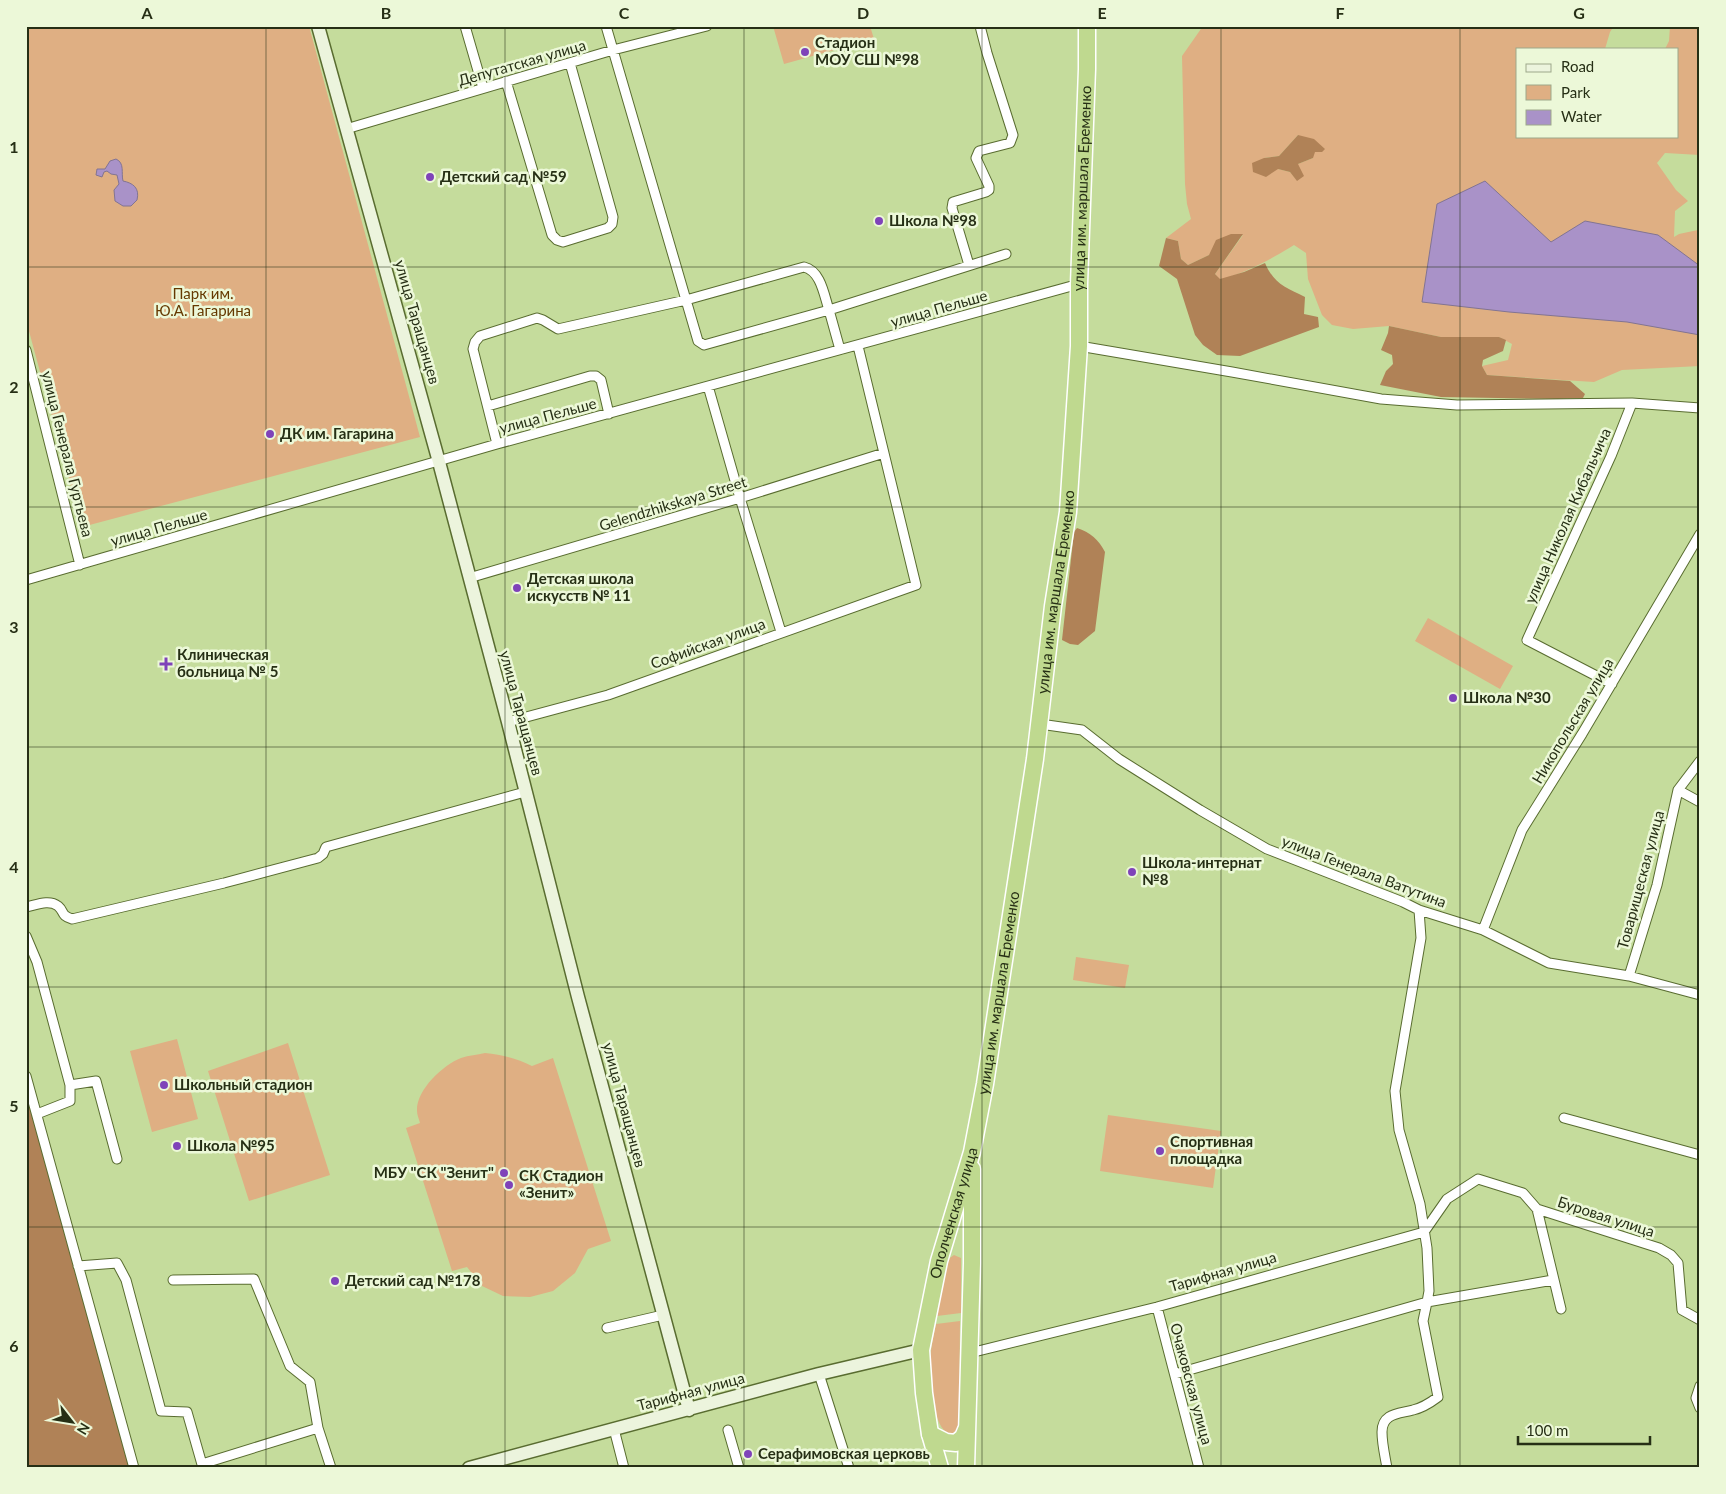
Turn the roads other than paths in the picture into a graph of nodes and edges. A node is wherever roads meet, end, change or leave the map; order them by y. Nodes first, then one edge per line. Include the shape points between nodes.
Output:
1 (318, 26) edge
2 (465, 26) edge
3 (606, 26) edge
4 (707, 26) edge
5 (980, 26) edge
6 (1087, 26) edge
7 (614, 50) junction
8 (570, 63) junction
9 (506, 81) junction
10 (483, 88) junction
11 (346, 129) junction
12 (1006, 254) dead end
13 (968, 265) junction
14 (1079, 284) junction
15 (686, 300) junction
16 (829, 310) junction
17 (858, 346) junction
18 (1079, 346) junction
19 (842, 349) junction
20 (26, 350) edge
21 (708, 386) junction
22 (37, 388) junction
23 (26, 390) edge
24 (1632, 403) junction
25 (488, 406) junction
26 (1700, 408) edge
27 (609, 414) junction
28 (497, 444) junction
29 (884, 453) junction
30 (439, 462) junction
31 (740, 498) junction
32 (1700, 534) edge
33 (1697, 544) edge
34 (80, 565) junction
35 (469, 578) junction
36 (26, 580) edge
37 (781, 632) junction
38 (1612, 684) junction
39 (508, 722) junction
40 (1040, 724) junction
41 (1700, 761) edge
42 (1678, 790) junction
43 (525, 792) junction
44 (1700, 802) edge
45 (26, 908) edge
46 (1419, 910) junction
47 (1483, 930) junction
48 (26, 936) edge
49 (1629, 976) junction
50 (1700, 995) edge
51 (26, 1076) edge
52 (70, 1085) junction
53 (37, 1114) junction
54 (1564, 1118) dead end
55 (972, 1152) junction
56 (1700, 1154) edge
57 (118, 1159) dead end
58 (1537, 1209) junction
59 (1424, 1232) junction
60 (939, 1261) junction
61 (972, 1263) junction
62 (78, 1266) junction
63 (173, 1280) dead end
64 (1554, 1280) junction
65 (1427, 1302) junction
66 (1157, 1307) junction
67 (1561, 1309) dead end
68 (663, 1315) junction
69 (1700, 1320) edge
70 (607, 1328) dead end
71 (922, 1350) junction
72 (970, 1353) junction
73 (819, 1374) junction
74 (1174, 1374) junction
75 (1700, 1386) edge
76 (1700, 1408) edge
77 (689, 1410) junction
78 (318, 1428) junction
79 (614, 1429) junction
80 (728, 1430) dead end
81 (966, 1430) junction
82 (930, 1434) junction
83 (503, 1463) edge
84 (202, 1466) edge
85 (134, 1468) edge
86 (331, 1468) edge
87 (469, 1468) edge
88 (624, 1468) edge
89 (739, 1468) edge
90 (849, 1468) edge
91 (940, 1468) edge
92 (966, 1468) edge
93 (1199, 1468) edge
94 (1387, 1468) edge

1 - 11 street, улица Таращанцев
2 - 10 street
3 - 7 street
4 - 7 street, Депутатская улица
5 - 13 street via 1013,136 1010,142 977,154 989,190 953,202
6 - 14 highway, улица им. маршала Еременко
7 - 8 street, Депутатская улица
7 - 15 street
8 - 9 street, Депутатская улица
8 - 9 street via 613,217 608,228 563,242 552,235
9 - 10 street, Депутатская улица
10 - 11 street, Депутатская улица
11 - 30 street, улица Таращанцев
12 - 13 street
13 - 16 street
14 - 17 street, улица Пельше
14 - 18 highway, улица им. маршала Еременко
15 - 16 street via 804,267 816,274
15 - 16 street via 698,341 704,345
15 - 25 street via 558,329 537,318 480,336 473,350
16 - 19 street
17 - 19 street, улица Пельше
17 - 29 street
18 - 24 street via 1381,399 1457,405
18 - 40 highway, улица им. маршала Еременко via 1068,512 1053,606
19 - 21 street, улица Пельше
20 - 22 street, улица Генерала Гуртьева
21 - 27 street, улица Пельше
21 - 31 street
22 - 23 street
22 - 34 street, улица Генерала Гуртьева
24 - 26 street
24 - 38 street, улица Николая Кибальчича via 1612,456 1527,640
25 - 27 street via 596,376 601,380
25 - 28 street
27 - 28 street, улица Пельше
28 - 30 street, улица Пельше
29 - 31 street, Gelendzhikskaya Street
29 - 37 street, Софийская улица via 916,585
30 - 34 street, улица Пельше
30 - 35 street, улица Таращанцев
31 - 35 street, Gelendzhikskaya Street
31 - 37 street
32 - 33 street, Никопольская улица
33 - 38 street, Никопольская улица
34 - 36 street, улица Пельше
35 - 39 street, улица Таращанцев
37 - 39 street, Софийская улица via 608,695
38 - 47 street, Никопольская улица via 1522,830
39 - 43 street, улица Таращанцев
40 - 46 street, улица Генерала Ватутина via 1082,730 1136,770 1267,848
40 - 55 highway, улица им. маршала Еременко
41 - 42 street
42 - 44 street
42 - 49 street, Товарищеская улица via 1657,885
43 - 45 street via 326,847 318,858 130,906 72,919 64,916 58,906 46,902
43 - 68 street, улица Таращанцев
46 - 47 street, улица Генерала Ватутина
46 - 59 street via 1421,938 1395,1091 1399,1130 1420,1204
47 - 49 street, улица Генерала Ватутина via 1549,964
48 - 52 street via 37,962
49 - 50 street, улица Генерала Ватутина
51 - 53 street
52 - 53 street via 70,1101
52 - 57 street via 96,1081
53 - 62 street
54 - 56 street
55 - 60 highway, Ополченская улица
55 - 61 highway, Ополченская улица
58 - 59 street, Буровая улица via 1522,1193 1478,1179 1447,1199
58 - 64 street
58 - 69 street, Буровая улица via 1672,1255 1678,1263 1682,1310
59 - 65 street
59 - 66 street, Тарифная улица
60 - 61 highway via 954,1250 964,1252
60 - 71 highway, Ополченская улица
61 - 72 highway, Ополченская улица
62 - 84 street via 117,1263 126,1280 161,1411 187,1412
62 - 85 street
63 - 78 street via 254,1279 290,1366 310,1382
64 - 65 street
64 - 67 street
65 - 74 street
65 - 94 street via 1423,1321 1438,1397 1415,1410 1385,1419 1382,1431
66 - 72 street, Тарифная улица
66 - 74 street, Очаковская улица
68 - 70 street
68 - 77 street, улица Таращанцев
71 - 73 street, Тарифная улица
71 - 82 highway, Ополченская улица
72 - 81 highway, Ополченская улица
73 - 77 street, Тарифная улица
73 - 90 street
74 - 93 street, Очаковская улица
75 - 76 street via 1696,1398
77 - 79 street, Тарифная улица
78 - 84 street
78 - 86 street
79 - 83 street, Тарифная улица
79 - 88 street
80 - 89 street
81 - 82 highway via 956,1443
81 - 92 highway, Ополченская улица
82 - 91 highway, Ополченская улица
83 - 87 street, Тарифная улица

